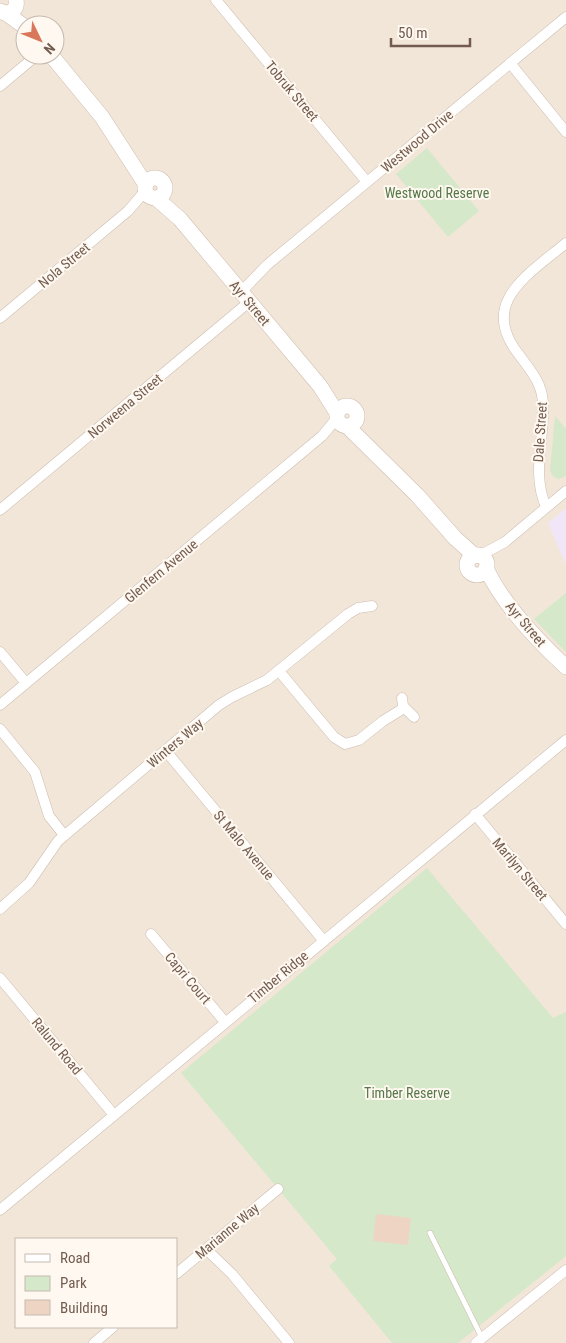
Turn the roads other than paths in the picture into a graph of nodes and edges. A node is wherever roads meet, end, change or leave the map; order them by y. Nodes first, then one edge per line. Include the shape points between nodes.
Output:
1 (216, 0) edge
2 (566, 17) edge
3 (510, 63) junction
4 (25, 65) edge
5 (59, 65) edge
6 (0, 86) edge
7 (566, 132) edge
8 (367, 182) junction
9 (154, 189) junction
10 (566, 243) edge
11 (242, 294) junction
12 (0, 318) edge
13 (345, 418) junction
14 (566, 491) edge
15 (546, 507) junction
16 (0, 510) edge
17 (479, 564) junction
18 (372, 606) dead end
19 (0, 652) edge
20 (550, 652) junction
21 (566, 667) edge
22 (279, 671) junction
23 (566, 676) edge
24 (26, 683) junction
25 (0, 705) edge
26 (414, 717) dead end
27 (0, 729) edge
28 (563, 741) edge
29 (165, 750) junction
30 (475, 814) junction
31 (64, 835) junction
32 (0, 909) edge
33 (566, 924) edge
34 (151, 934) dead end
35 (323, 940) junction
36 (0, 978) edge
37 (225, 1022) junction
38 (114, 1114) junction
39 (278, 1189) dead end
40 (0, 1210) edge
41 (430, 1233) dead end
42 (209, 1246) junction
43 (566, 1270) edge
44 (178, 1272) edge
45 (112, 1328) edge
46 (479, 1341) edge
47 (94, 1343) edge
48 (289, 1343) edge

1 - 8 street, Tobruk Street
2 - 3 street, Westwood Drive
3 - 7 street
3 - 8 street, Westwood Drive
4 - 6 street
5 - 9 street, Ayr Street
8 - 11 street, Westwood Drive via 267,265
9 - 11 street, Ayr Street
9 - 12 street, Nola Street
10 - 15 street, Dale Street via 515,287 506,300 503,316 506,336 535,376 542,395 537,467
11 - 13 street, Ayr Street
11 - 16 street, Norweena Street
13 - 17 street, Ayr Street via 363,433 376,453
13 - 24 street, Glenfern Avenue
14 - 15 street
15 - 17 street
17 - 20 street, Ayr Street
18 - 22 street, Winters Way via 358,608 348,614
19 - 24 street
20 - 21 street, Ayr Street
20 - 23 street, Ayr Street
22 - 26 street via 334,737 345,744 359,740 403,703
22 - 29 street, Winters Way via 226,700
24 - 25 street, Glenfern Avenue
27 - 31 street via 35,772 49,816
28 - 30 street, Timber Ridge
29 - 31 street, Winters Way
29 - 35 street, St Malo Avenue
30 - 33 street, Marilyn Street
30 - 35 street, Timber Ridge
31 - 32 street, Winters Way via 46,855 30,882
34 - 37 street, Capri Court
35 - 37 street, Timber Ridge
36 - 38 street, Ralund Road
37 - 38 street, Timber Ridge
38 - 40 street, Timber Ridge
39 - 42 street, Marianne Way
41 - 46 lane
42 - 44 street, Marianne Way
42 - 48 street
43 - 46 street
45 - 47 street

